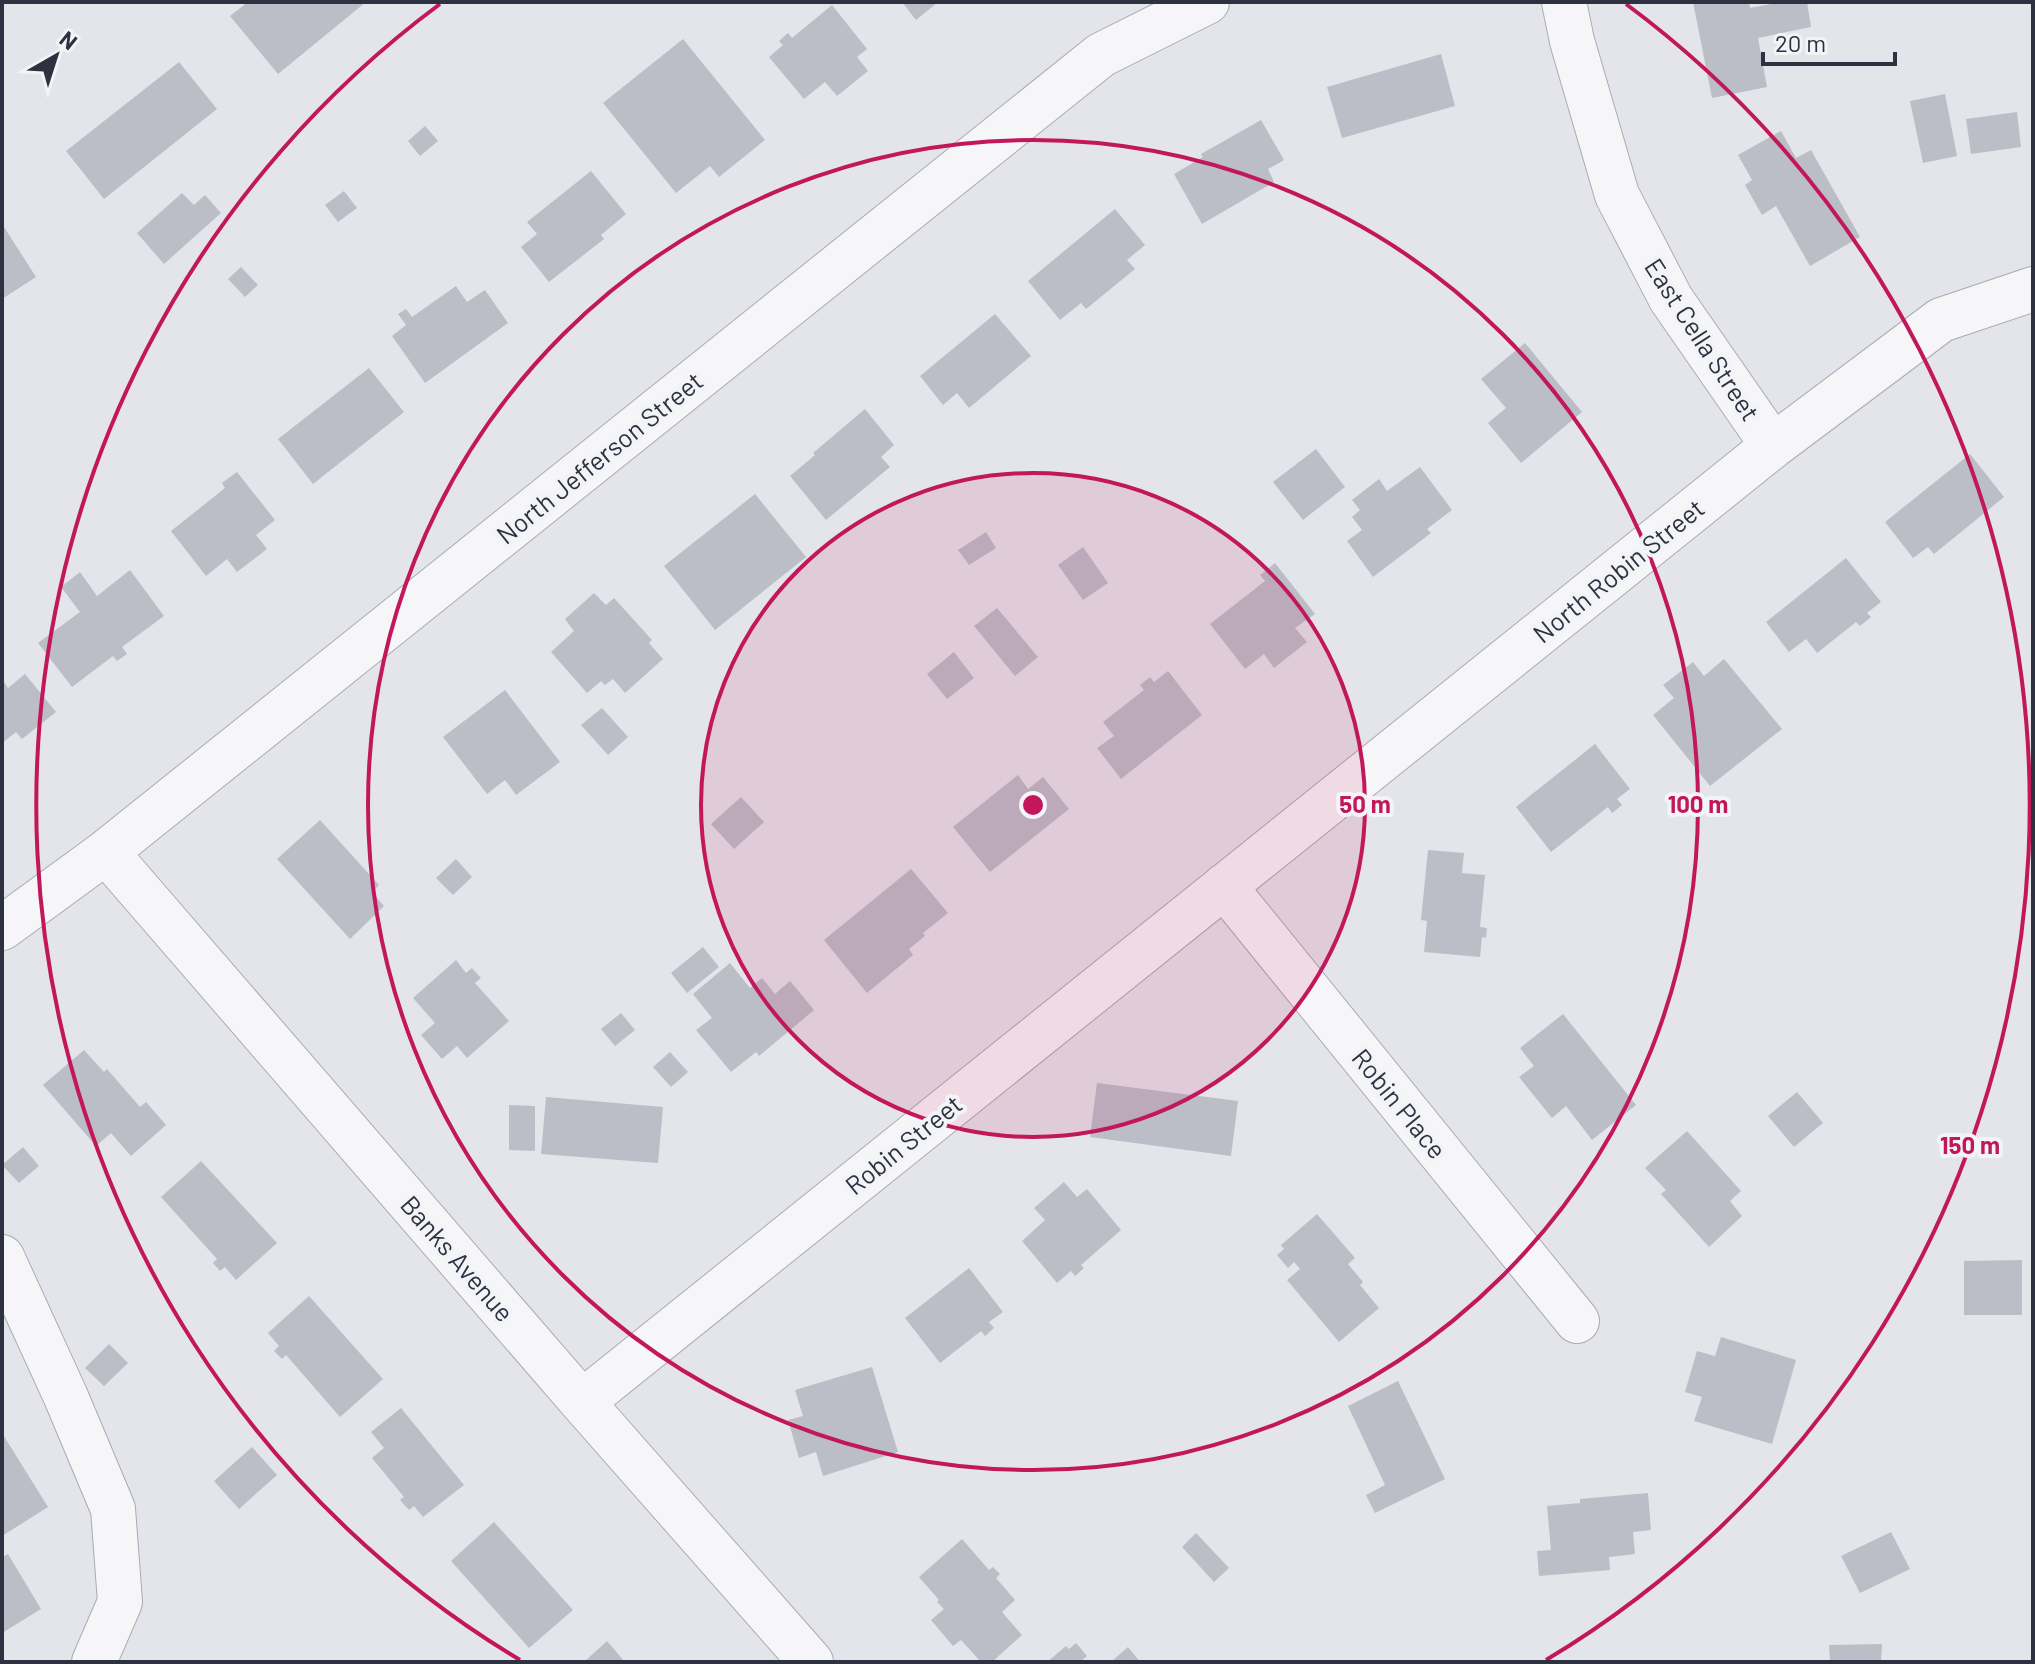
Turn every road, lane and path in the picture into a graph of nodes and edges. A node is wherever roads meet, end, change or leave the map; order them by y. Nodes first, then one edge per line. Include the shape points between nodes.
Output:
1 (1207, 2) edge
2 (1564, 2) edge
3 (2033, 289) edge
4 (1773, 446) junction
5 (106, 852) junction
6 (1224, 886) junction
7 (2, 928) edge
8 (2, 1257) edge
9 (1577, 1321) dead end
10 (582, 1402) junction
11 (94, 1662) edge
12 (811, 1662) edge

1 - 5 street, North Jefferson Street via 1101,55
2 - 4 street, East Cella Street via 1617,195 1671,299
3 - 4 street, North Robin Street via 1941,320
4 - 6 street, North Robin Street
5 - 7 street, North Jefferson Street
5 - 10 street, Banks Avenue
6 - 9 street, Robin Place
6 - 10 street, Robin Street
8 - 11 street via 113,1509 120,1602
10 - 12 street, Banks Avenue

